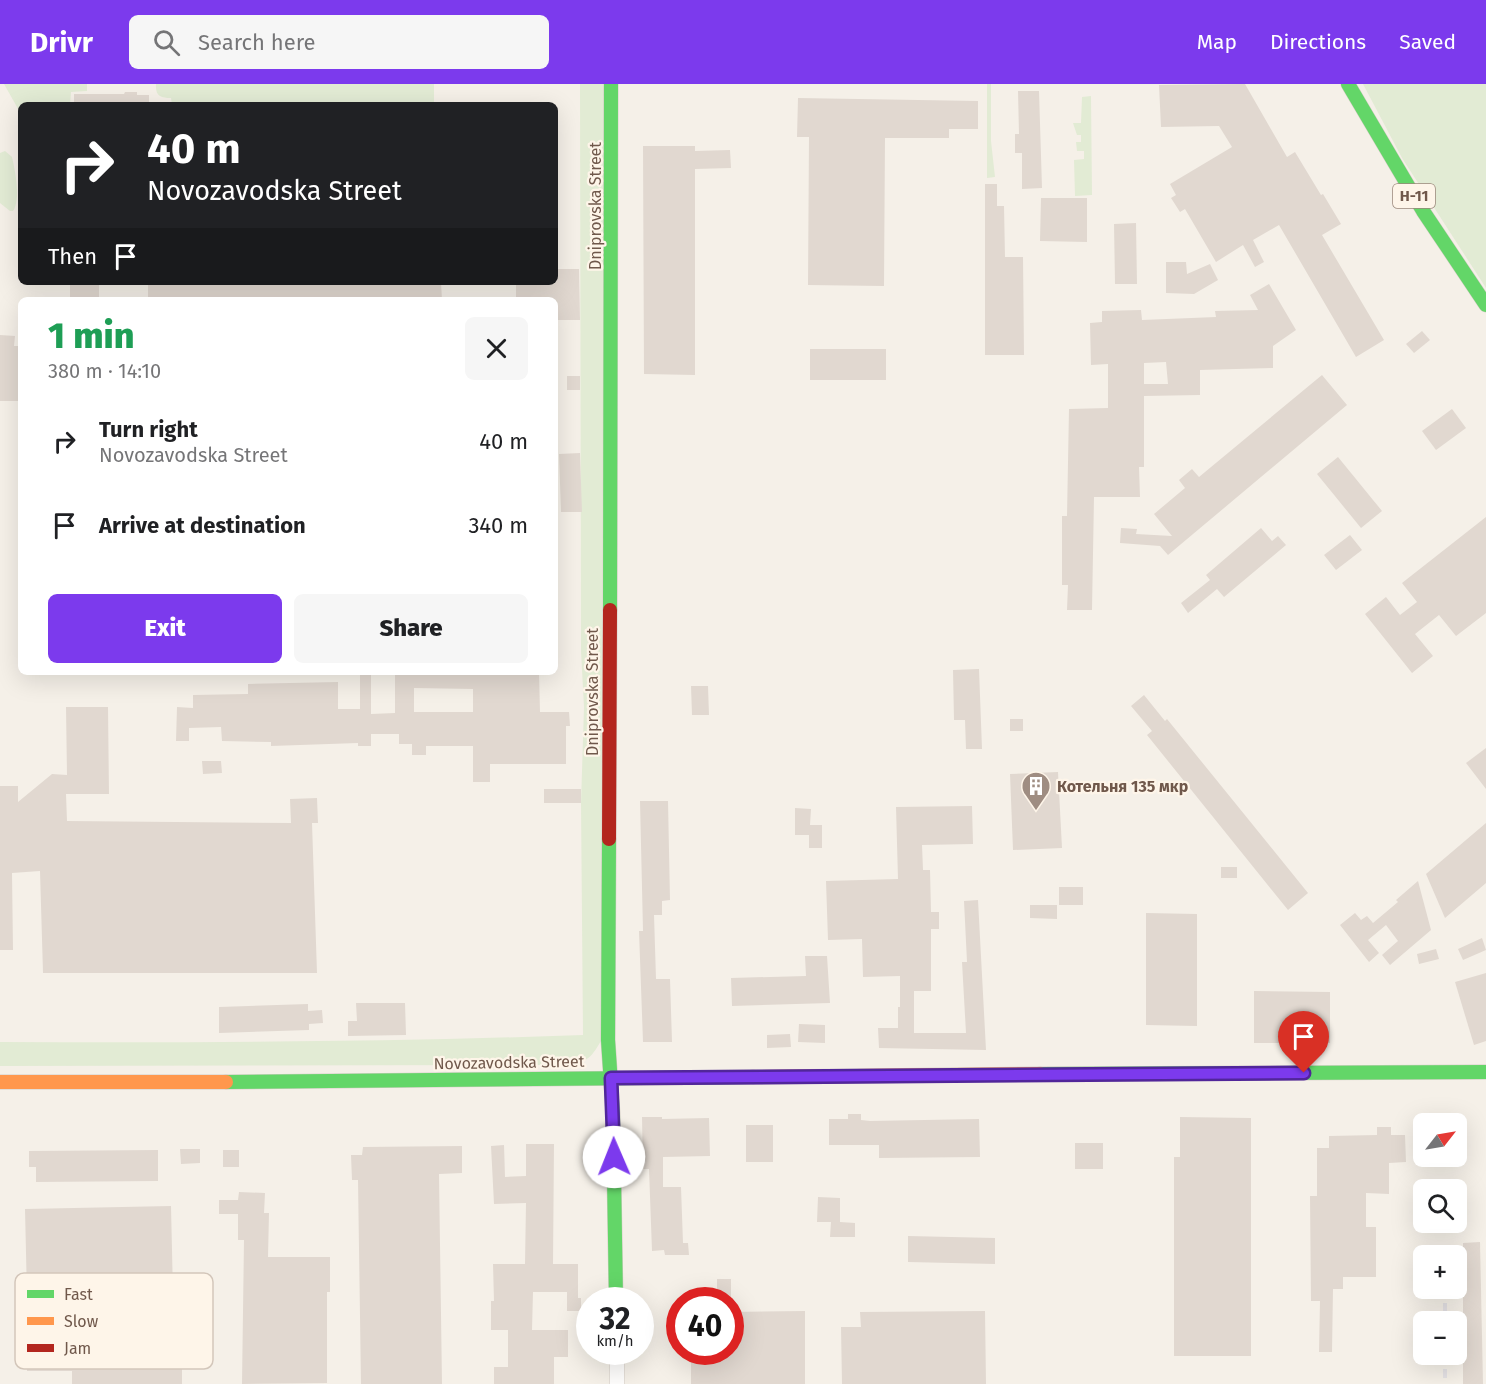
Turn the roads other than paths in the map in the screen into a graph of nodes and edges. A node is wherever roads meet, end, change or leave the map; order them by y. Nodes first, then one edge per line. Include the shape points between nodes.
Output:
1 (611, 84) edge
2 (1348, 84) edge
3 (1486, 305) edge
4 (1486, 1072) edge
5 (611, 1078) junction
6 (0, 1082) edge
7 (616, 1287) edge
8 (617, 1365) edge
9 (617, 1384) edge

1 - 5 street, Dniprovska Street
2 - 3 street, Н-11 via 1423,211
4 - 5 street, Novozavodska Street
5 - 6 street, Novozavodska Street
5 - 7 street, Dniprovska Street
8 - 9 street

